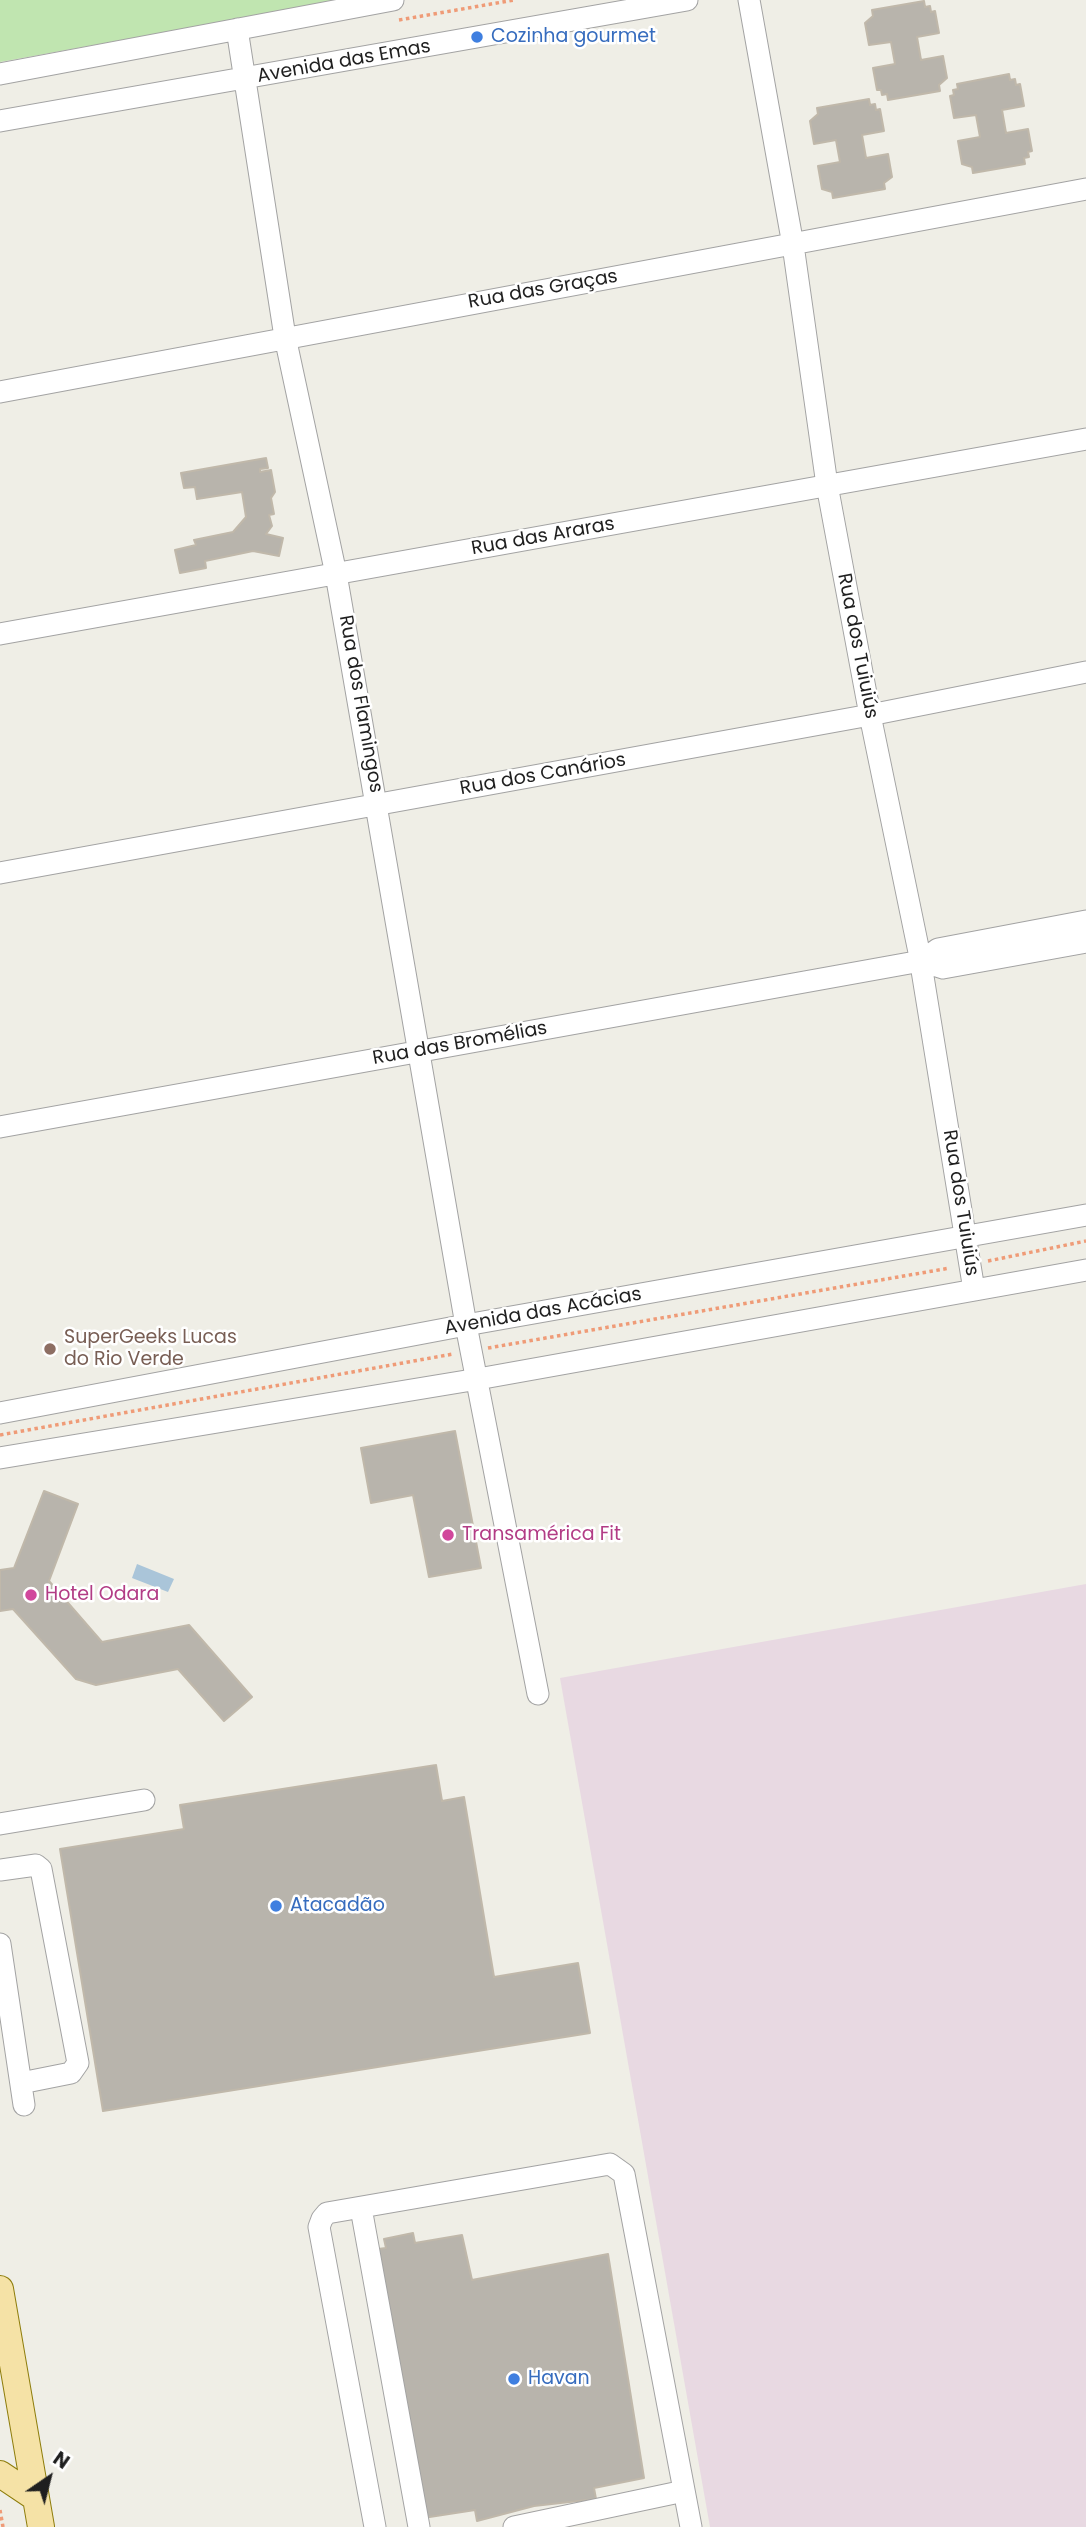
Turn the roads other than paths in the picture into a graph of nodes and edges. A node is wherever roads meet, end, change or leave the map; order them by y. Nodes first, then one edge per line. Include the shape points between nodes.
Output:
1 (393, 0) edge
2 (687, 0) edge
3 (749, 0) edge
4 (237, 29) junction
5 (0, 74) edge
6 (244, 80) junction
7 (0, 121) edge
8 (1086, 189) edge
9 (793, 245) junction
10 (285, 337) junction
11 (0, 392) edge
12 (1086, 439) edge
13 (827, 485) junction
14 (337, 574) junction
15 (0, 635) edge
16 (1086, 673) edge
17 (870, 715) junction
18 (379, 805) junction
19 (0, 873) edge
20 (1086, 921) edge
21 (1086, 942) edge
22 (921, 961) junction
23 (419, 1052) junction
24 (0, 1127) edge
25 (1086, 1214) edge
26 (964, 1236) junction
27 (1086, 1270) edge
28 (974, 1290) junction
29 (466, 1325) junction
30 (478, 1379) junction
31 (0, 1413) edge
32 (0, 1458) edge
33 (538, 1694) dead end
34 (144, 1800) dead end
35 (0, 1824) edge
36 (0, 1870) edge
37 (0, 1944) edge
38 (2, 1967) edge
39 (21, 2083) junction
40 (24, 2105) dead end
41 (361, 2208) junction
42 (0, 2289) edge
43 (0, 2474) edge
44 (684, 2491) junction
45 (36, 2498) junction
46 (41, 2527) edge
47 (375, 2527) edge
48 (419, 2527) edge
49 (514, 2527) edge
50 (691, 2527) edge

1 - 4 street
2 - 6 street, Avenida das Emas
3 - 9 street, Rua dos Tuiuiús
4 - 5 street
4 - 6 street, Rua dos Flamingos
6 - 7 street, Avenida das Emas
6 - 10 street, Rua dos Flamingos
8 - 9 street, Rua das Graças
9 - 10 street, Rua das Graças
9 - 13 street, Rua dos Tuiuiús
10 - 11 street, Rua das Graças
10 - 14 street, Rua dos Flamingos
12 - 13 street, Rua das Araras
13 - 14 street, Rua das Araras
13 - 17 street, Rua dos Tuiuiús
14 - 15 street, Rua das Araras
14 - 18 street, Rua dos Flamingos
16 - 17 street, Rua dos Canários
17 - 18 street, Rua dos Canários
17 - 22 street, Rua dos Tuiuiús
18 - 19 street, Rua dos Canários
18 - 23 street, Rua dos Flamingos
20 - 22 street, Rua das Bromélias via 938,949
21 - 22 street, Rua das Bromélias via 943,968
22 - 23 street, Rua das Bromélias
22 - 26 street, Rua dos Tuiuiús
23 - 24 street, Rua das Bromélias
23 - 29 street, Rua dos Flamingos
25 - 26 street, Avenida das Acácias
26 - 28 street, Rua dos Tuiuiús
26 - 29 street, Avenida das Acácias
27 - 28 street
28 - 30 street
29 - 30 street, Rua dos Flamingos
29 - 31 street, Avenida das Acácias
30 - 32 street
30 - 33 street, Rua dos Flamingos
34 - 35 street
36 - 39 street via 36,1864 41,1869 78,2063 71,2073
37 - 38 street
38 - 39 street
39 - 40 street
41 - 44 street via 610,2164 618,2167 624,2174
41 - 47 street via 327,2213 319,2227
41 - 48 street
42 - 45 main road
43 - 45 main road
44 - 49 street
44 - 50 street
45 - 46 main road

